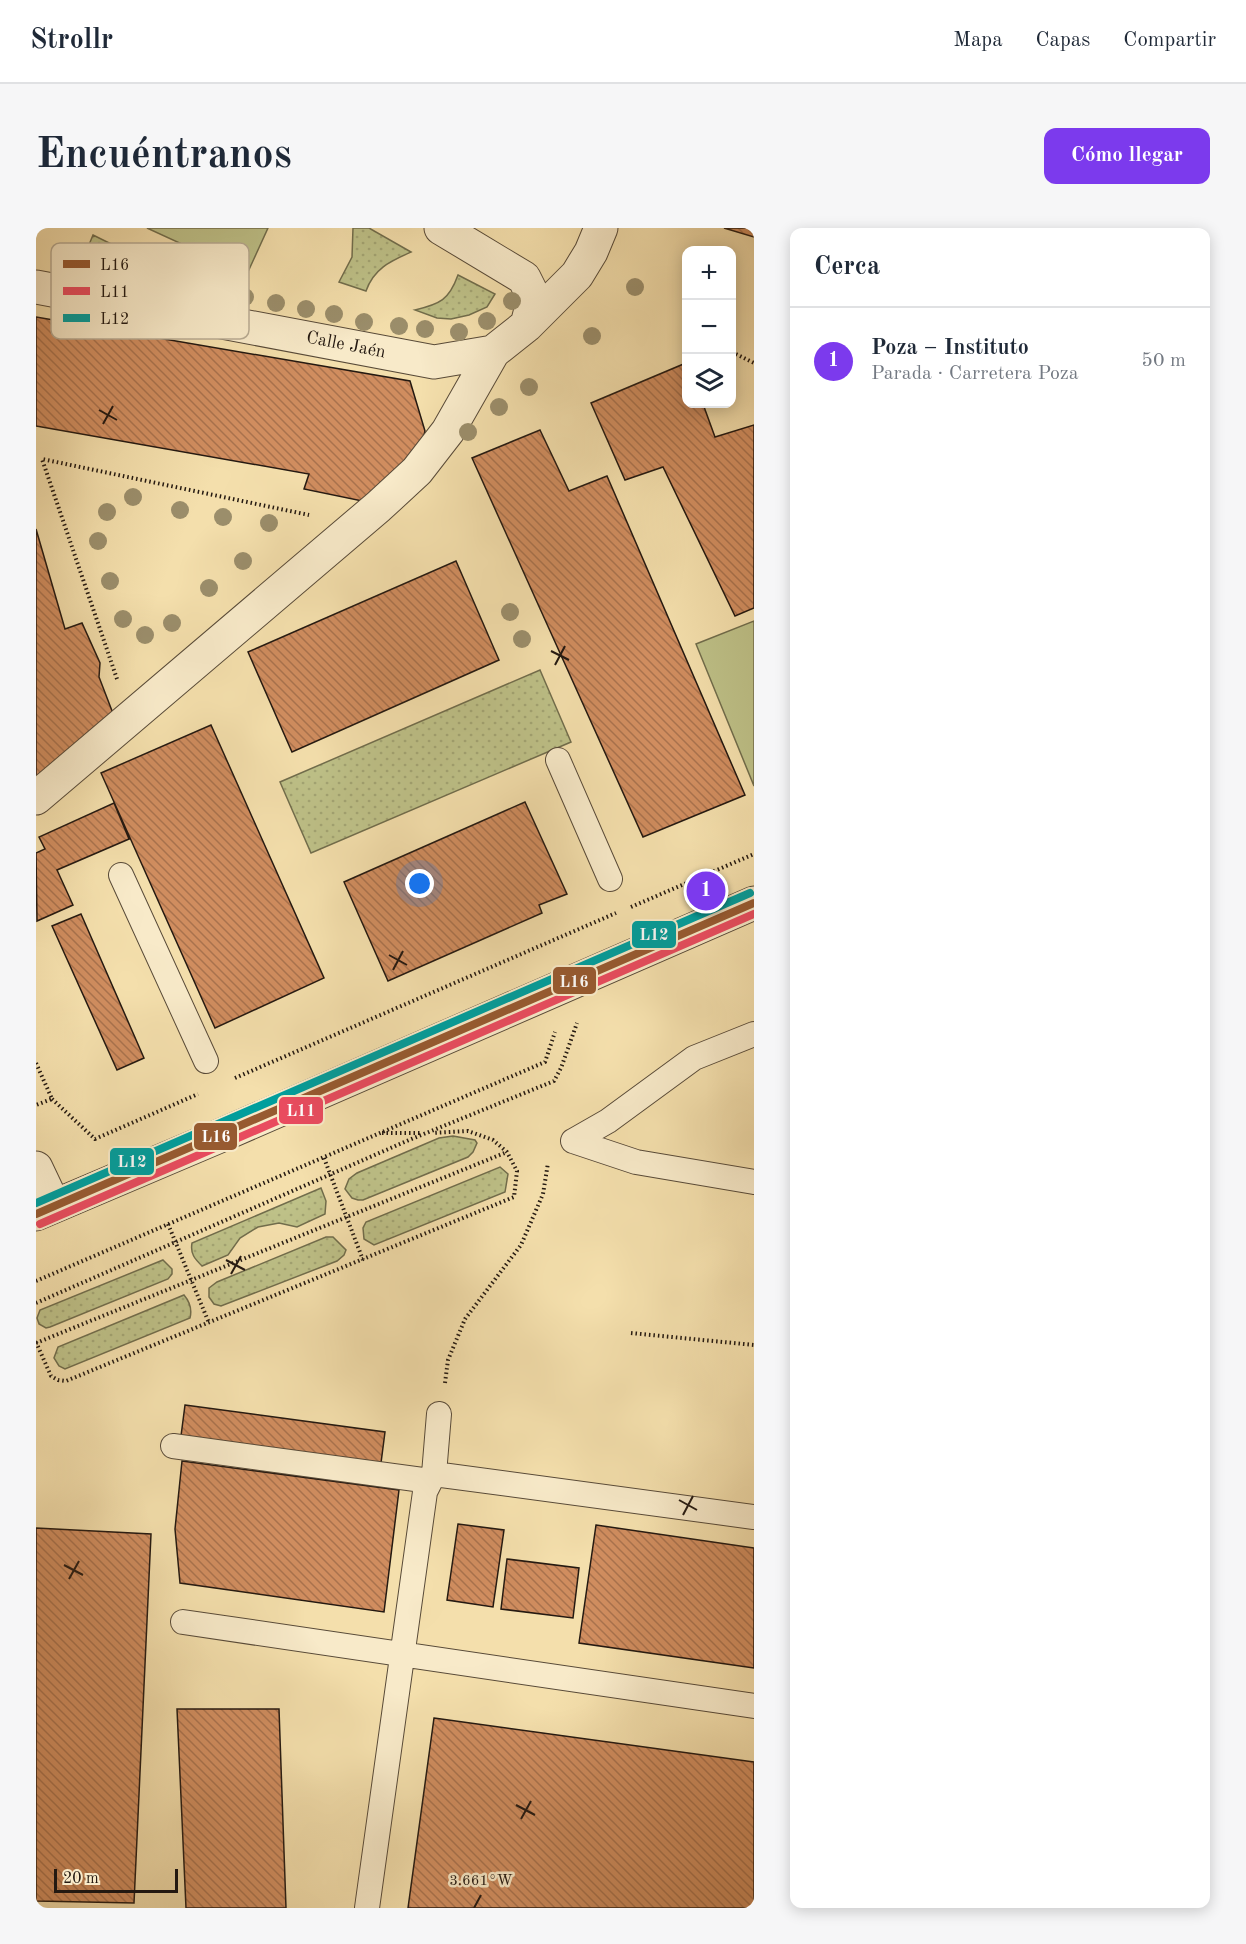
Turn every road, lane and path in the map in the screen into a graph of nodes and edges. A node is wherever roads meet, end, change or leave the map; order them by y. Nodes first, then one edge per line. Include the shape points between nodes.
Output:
1 (441, 228) edge
2 (601, 228) edge
3 (36, 287) edge
4 (51, 290) edge
5 (527, 325) junction
6 (249, 327) edge
7 (493, 352) junction
8 (736, 354) edge
9 (754, 363) edge
10 (357, 524) junction
11 (130, 718) junction
12 (558, 760) dead end
13 (36, 798) edge
14 (754, 854) edge
15 (121, 875) dead end
16 (610, 879) dead end
17 (754, 903) edge
18 (580, 1017) dead end
19 (558, 1024) dead end
20 (754, 1034) edge
21 (206, 1061) dead end
22 (36, 1063) edge
23 (228, 1081) dead end
24 (207, 1090) dead end
25 (52, 1099) junction
26 (36, 1105) edge
27 (377, 1133) junction
28 (427, 1133) junction
29 (507, 1152) junction
30 (547, 1152) dead end
31 (324, 1158) junction
32 (36, 1168) edge
33 (330, 1175) junction
34 (754, 1182) edge
35 (45, 1210) edge
36 (347, 1217) junction
37 (168, 1224) junction
38 (176, 1243) junction
39 (363, 1260) junction
40 (191, 1280) junction
41 (36, 1281) edge
42 (36, 1303) edge
43 (209, 1323) junction
44 (631, 1333) dead end
45 (36, 1342) edge
46 (754, 1345) edge
47 (440, 1414) joint
48 (173, 1446) dead end
49 (432, 1477) junction
50 (754, 1517) edge
51 (183, 1622) dead end
52 (402, 1654) junction
53 (754, 1706) edge
54 (367, 1908) edge

1 - 5 street via 524,278 534,298
2 - 5 street, Calle Jaén via 577,274
3 - 4 street, Calle Jaén
5 - 7 street, Calle Jaén
6 - 7 street, Calle Jaén via 434,362
7 - 10 street via 448,431 417,471
8 - 9 path
10 - 11 street
10 - 11 path via 42,459
11 - 13 street
12 - 16 lane
14 - 23 path
15 - 21 lane
17 - 35 street
18 - 28 path via 554,1081
19 - 27 path via 545,1062
20 - 34 lane via 694,1058 608,1121 573,1141 636,1162
22 - 25 path
24 - 25 path via 95,1138
25 - 26 path
27 - 28 path
27 - 31 path
28 - 29 path via 468,1131 494,1140
28 - 33 path
29 - 36 path
29 - 39 path via 517,1171 514,1197
30 - 47 path via 543,1194 521,1245 465,1319 448,1360
31 - 33 path
31 - 37 path
32 - 35 street
33 - 36 path
33 - 38 path
36 - 39 path
36 - 40 path
37 - 38 path
37 - 41 path
38 - 40 path
38 - 42 path
39 - 43 path
40 - 43 path
40 - 45 path
43 - 45 path via 66,1381 51,1376
44 - 46 path
47 - 49 lane
48 - 49 lane
49 - 50 lane
49 - 52 lane via 425,1492
51 - 52 lane
52 - 53 lane
52 - 54 lane

